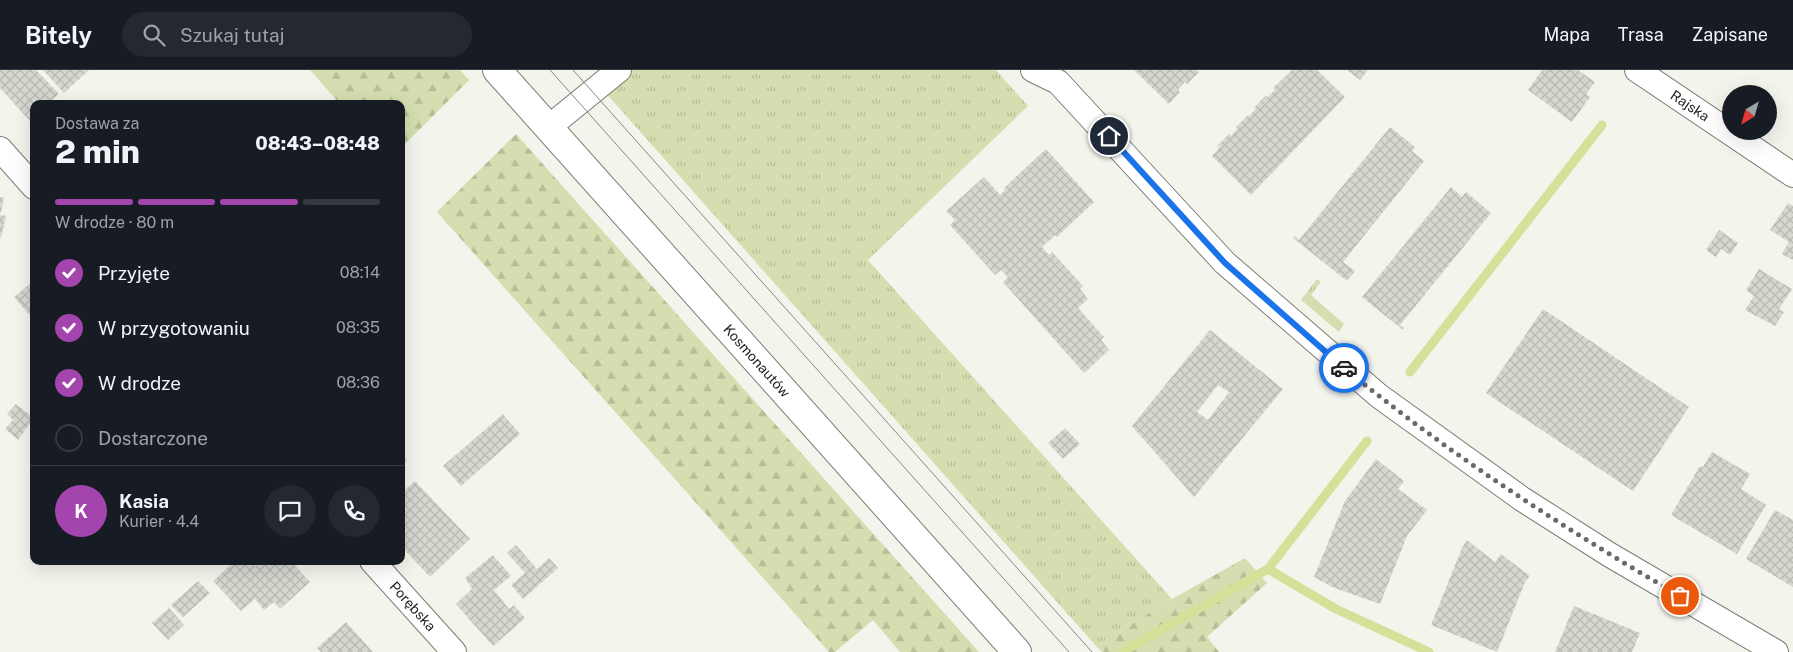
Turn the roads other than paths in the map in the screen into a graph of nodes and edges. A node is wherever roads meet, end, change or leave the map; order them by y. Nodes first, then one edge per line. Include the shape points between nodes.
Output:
1 (497, 70) edge
2 (619, 70) edge
3 (1033, 70) edge
4 (1637, 70) edge
5 (549, 127) junction
6 (0, 149) edge
7 (1793, 175) edge
8 (30, 183) edge
9 (375, 565) edge
10 (450, 651) edge
11 (1016, 652) edge
12 (1776, 652) edge

1 - 5 main road, Kosmonautów
2 - 5 street
3 - 12 street via 1058,82 1225,263 1393,407 1538,509
4 - 7 street, Rajska
5 - 11 main road, Kosmonautów
6 - 8 street
9 - 10 street, Porębska

